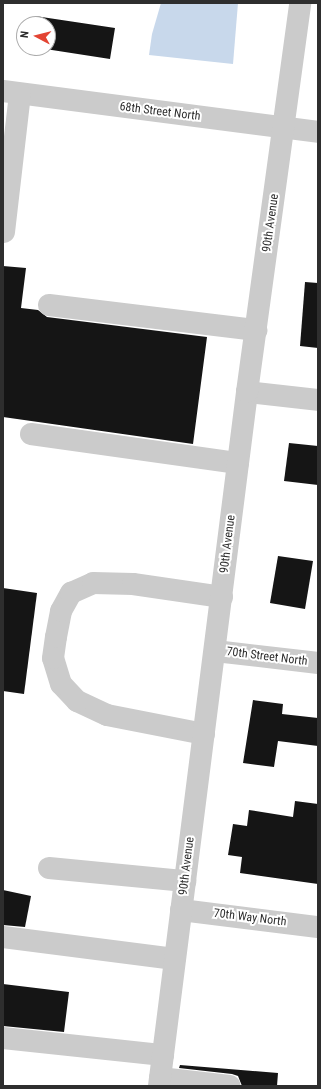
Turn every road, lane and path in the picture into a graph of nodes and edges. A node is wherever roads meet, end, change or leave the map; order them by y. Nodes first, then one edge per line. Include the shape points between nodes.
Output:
1 (300, 3) edge
2 (12, 92) edge
3 (284, 128) junction
4 (318, 132) edge
5 (4, 232) edge
6 (49, 305) dead end
7 (256, 330) junction
8 (247, 392) junction
9 (318, 400) edge
10 (31, 434) dead end
11 (238, 463) junction
12 (222, 598) junction
13 (215, 651) junction
14 (318, 663) edge
15 (204, 734) junction
16 (49, 868) dead end
17 (185, 881) junction
18 (181, 910) junction
19 (318, 927) edge
20 (3, 937) edge
21 (175, 959) junction
22 (3, 1038) edge
23 (163, 1055) junction
24 (159, 1082) edge
25 (230, 1086) edge

1 - 3 street, 90th Avenue
2 - 3 street, 68th Street North
2 - 5 street
3 - 4 street, 68th Street North
3 - 7 street, 90th Avenue
6 - 7 street
7 - 8 street, 90th Avenue
8 - 9 street
8 - 11 street, 90th Avenue
10 - 11 street
11 - 12 street, 90th Avenue
12 - 13 street, 90th Avenue
12 - 15 street via 133,584 92,582 71,592 61,611 56,637 54,658 60,684 77,701 107,715
13 - 14 street, 70th Street North
13 - 15 street, 90th Avenue
15 - 17 street, 90th Avenue
16 - 17 street
17 - 18 street, 90th Avenue
18 - 19 street, 70th Way North
18 - 21 street, 90th Avenue
20 - 21 street
21 - 23 street, 90th Avenue
22 - 23 street
23 - 24 street, 90th Avenue
24 - 25 street

